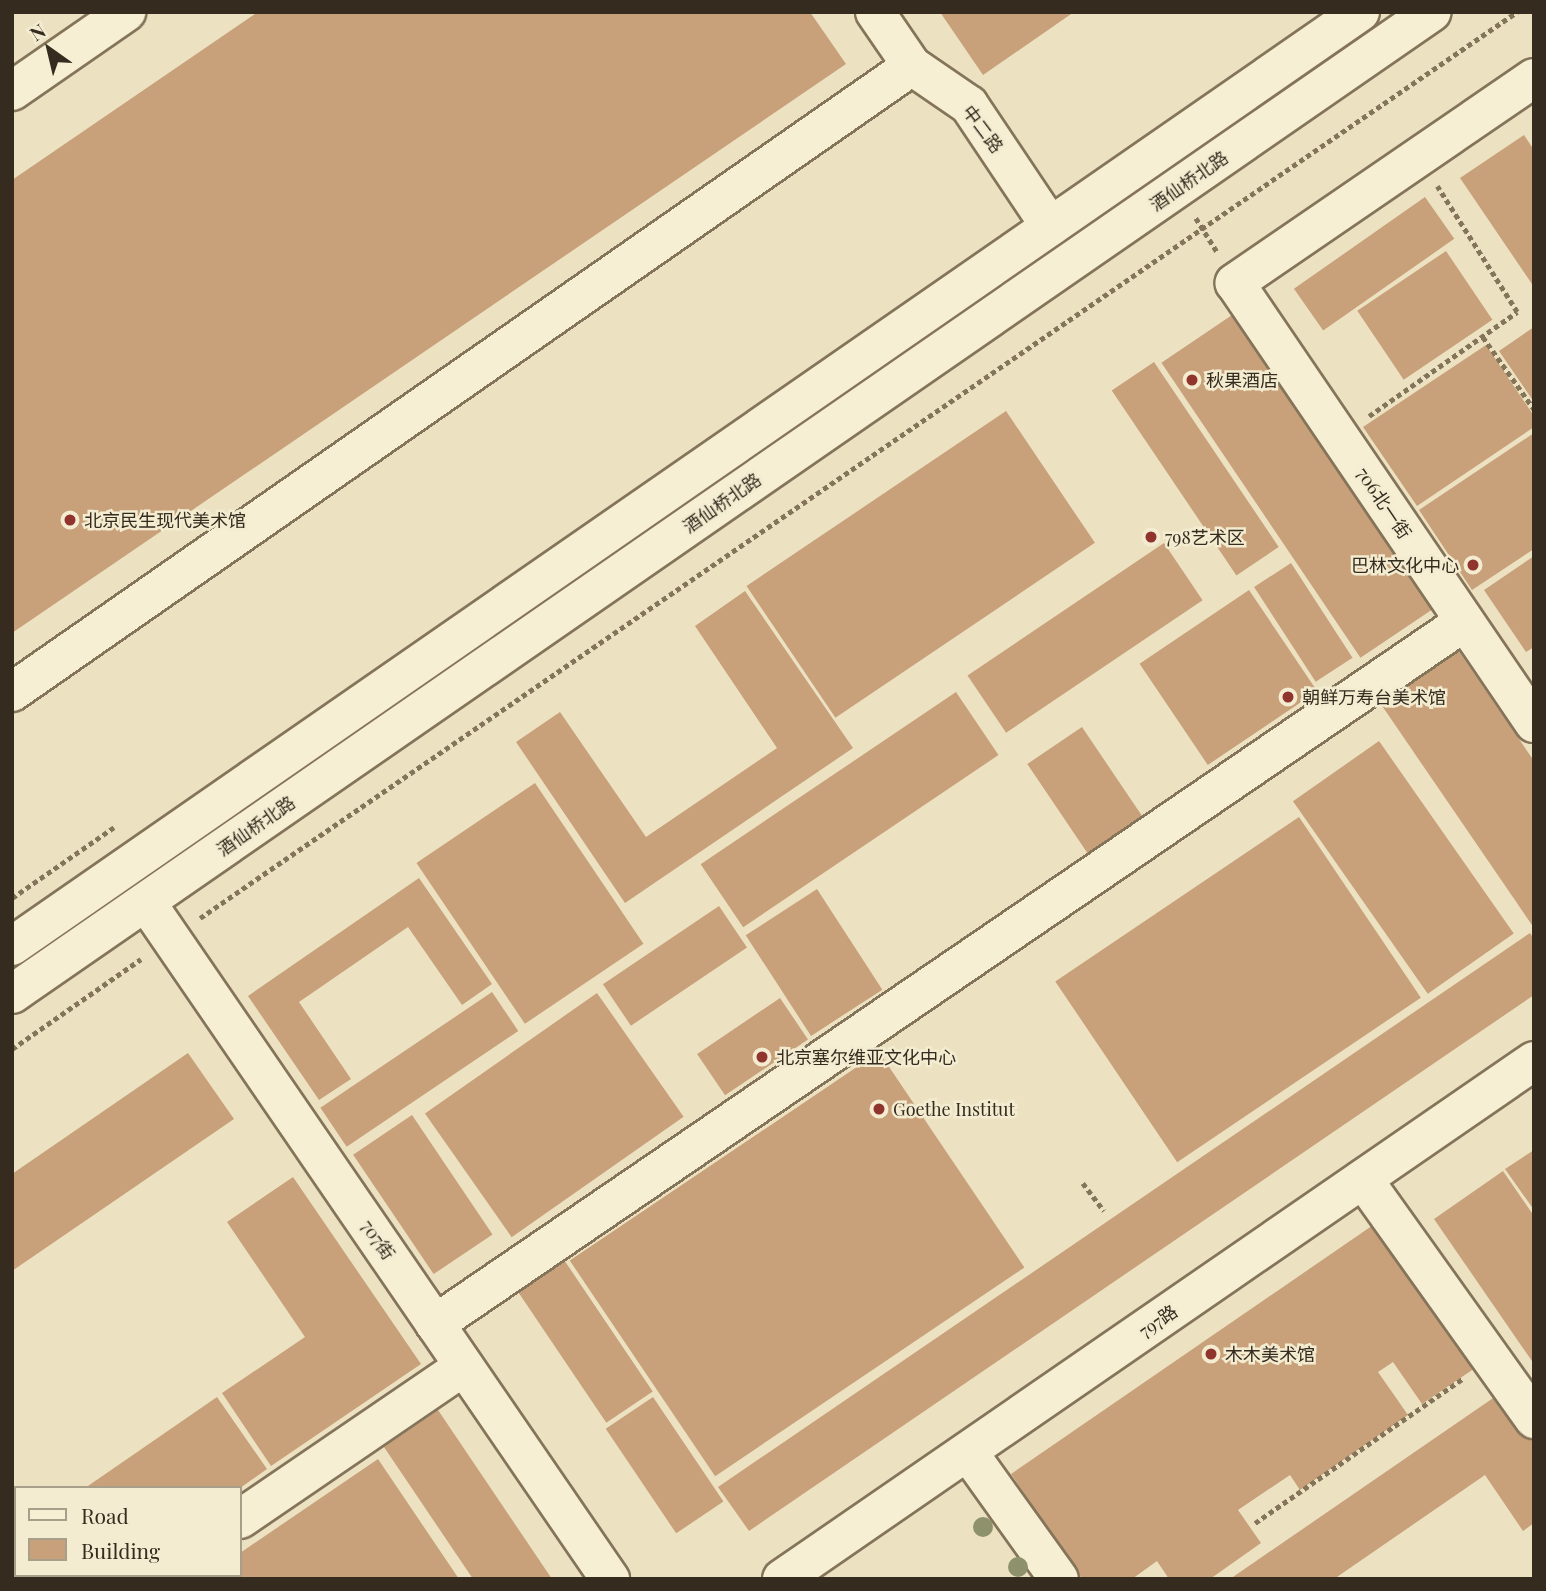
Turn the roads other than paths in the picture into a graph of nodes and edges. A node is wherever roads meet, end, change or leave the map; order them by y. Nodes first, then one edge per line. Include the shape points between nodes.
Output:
1 (126, 12) edge
2 (875, 12) edge
3 (1360, 12) edge
4 (1433, 12) edge
5 (912, 66) junction
6 (1534, 78) edge
7 (12, 91) edge
8 (1050, 226) junction
9 (1464, 622) junction
10 (12, 692) edge
11 (1534, 723) edge
12 (146, 902) junction
13 (12, 946) edge
14 (12, 994) edge
15 (1534, 1061) edge
16 (1363, 1179) junction
17 (435, 1324) junction
18 (464, 1366) junction
19 (1534, 1419) edge
20 (968, 1452) junction
21 (242, 1518) edge
22 (610, 1579) edge
23 (782, 1579) edge
24 (1059, 1579) edge

1 - 7 street
2 - 5 street, 中二路
3 - 8 street
4 - 12 street, 酒仙桥北路
5 - 8 street, 中二路 via 969,105
5 - 10 street
6 - 9 street, 706北一街 via 1235,283
8 - 13 street
9 - 11 street, 706北一街
9 - 17 street
12 - 14 street, 酒仙桥北路
12 - 17 street, 707街
15 - 16 street, 797路
16 - 19 street
16 - 20 street, 797路
17 - 18 street, 707街
18 - 21 street
18 - 22 street, 707街
20 - 23 street, 797路
20 - 24 street

